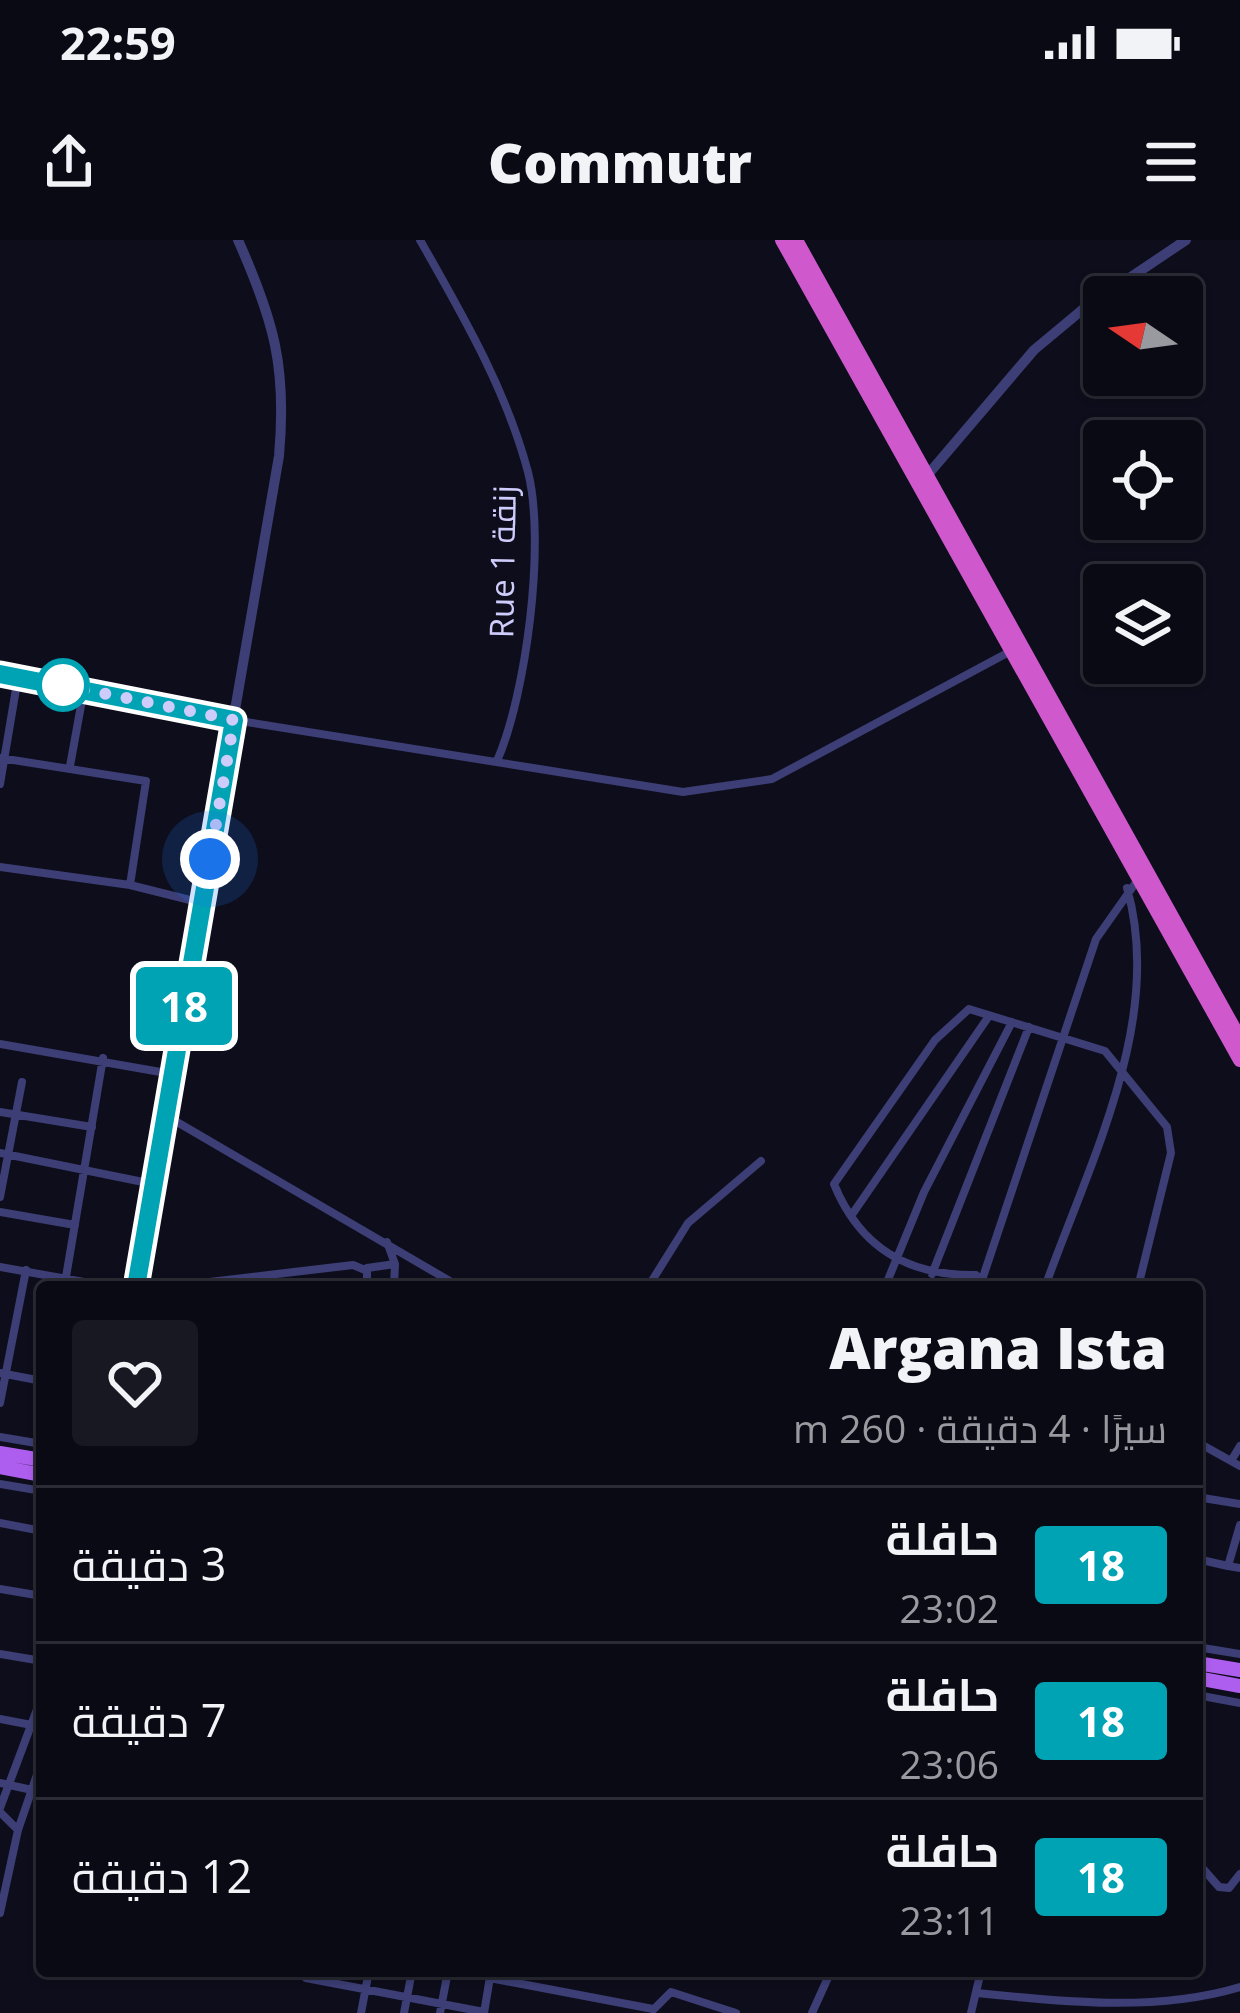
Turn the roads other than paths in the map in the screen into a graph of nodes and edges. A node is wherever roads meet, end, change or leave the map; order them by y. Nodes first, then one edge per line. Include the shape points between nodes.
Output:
1 (238, 240) edge
2 (420, 240) edge
3 (782, 240) edge
4 (796, 240) edge
5 (1186, 240) edge
6 (922, 480) junction
7 (1011, 651) junction
8 (0, 674) edge
9 (18, 677) junction
10 (84, 689) junction
11 (234, 720) junction
12 (2, 759) edge
13 (497, 761) junction
14 (70, 766) junction
15 (0, 784) edge
16 (0, 867) edge
17 (1133, 883) junction
18 (130, 885) junction
19 (202, 902) junction
20 (989, 1016) junction
21 (1012, 1022) junction
22 (1028, 1027) junction
23 (1063, 1038) junction
24 (1240, 1039) edge
25 (0, 1044) edge
26 (104, 1058) junction
27 (1240, 1060) edge
28 (1125, 1069) junction
29 (172, 1074) junction
30 (22, 1082) dead end
31 (0, 1112) edge
32 (16, 1115) junction
33 (165, 1115) junction
34 (92, 1127) junction
35 (4, 1154) edge
36 (760, 1162) dead end
37 (86, 1167) junction
38 (153, 1184) junction
39 (0, 1197) edge
40 (0, 1212) edge
41 (851, 1216) junction
42 (75, 1225) junction
43 (387, 1241) junction
44 (895, 1260) junction
45 (395, 1264) junction
46 (0, 1267) edge
47 (26, 1270) junction
48 (365, 1270) junction
49 (932, 1274) junction
50 (67, 1277) junction
51 (85, 1281) edge
52 (136, 1281) edge
53 (215, 1281) edge
54 (366, 1281) edge
55 (394, 1281) edge
56 (450, 1281) edge
57 (653, 1281) edge
58 (887, 1281) edge
59 (968, 1281) edge
60 (985, 1281) edge
61 (1048, 1281) edge
62 (1139, 1281) edge
63 (3, 1373) edge
64 (36, 1380) edge
65 (0, 1403) edge
66 (0, 1437) edge
67 (36, 1443) edge
68 (1203, 1445) edge
69 (1240, 1446) edge
70 (0, 1453) edge
71 (36, 1459) edge
72 (1235, 1463) edge
73 (0, 1467) edge
74 (36, 1473) edge
75 (0, 1484) edge
76 (36, 1490) edge
77 (1203, 1498) edge
78 (1240, 1504) edge
79 (0, 1523) edge
80 (1240, 1525) edge
81 (36, 1530) edge
82 (1203, 1560) edge
83 (1228, 1566) junction
84 (1240, 1568) edge
85 (0, 1589) edge
86 (36, 1595) edge
87 (1203, 1648) edge
88 (0, 1654) edge
89 (1240, 1654) edge
90 (36, 1660) edge
91 (1203, 1664) edge
92 (1240, 1670) edge
93 (1203, 1679) edge
94 (1240, 1686) edge
95 (1203, 1696) edge
96 (1240, 1702) edge
97 (0, 1719) edge
98 (36, 1726) edge
99 (36, 1728) edge
100 (36, 1778) edge
101 (4, 1784) edge
102 (32, 1790) junction
103 (0, 1810) edge
104 (18, 1830) junction
105 (1203, 1869) edge
106 (1240, 1874) edge
107 (0, 1912) edge
108 (315, 1977) edge
109 (327, 1977) edge
110 (368, 1977) edge
111 (411, 1977) edge
112 (447, 1977) edge
113 (490, 1977) edge
114 (503, 1977) edge
115 (828, 1977) edge
116 (980, 1977) edge
117 (306, 1978) dead end
118 (1240, 1987) edge
119 (366, 1989) junction
120 (976, 1993) junction
121 (407, 1996) junction
122 (440, 2008) edge
123 (653, 2011) edge
124 (361, 2013) edge
125 (404, 2013) edge
126 (484, 2013) edge
127 (736, 2013) edge
128 (812, 2013) edge
129 (971, 2013) edge

1 - 11 street via 277,334 283,384 272,502
2 - 13 street, Rue 1 زنقة via 490,371 530,485 524,658
3 - 6 highway
4 - 6 highway
5 - 6 street via 1034,350
6 - 7 highway
6 - 24 highway
7 - 13 street via 795,769 742,787 683,792
7 - 17 highway
8 - 9 street
9 - 10 street
9 - 12 street
10 - 11 street
10 - 14 street
11 - 13 street
11 - 19 street
12 - 14 street
12 - 15 street
14 - 18 street via 146,781
16 - 18 street
17 - 23 street via 1096,938
17 - 27 highway
17 - 28 street via 1138,963
18 - 19 street
19 - 29 street
20 - 21 street
20 - 41 street
20 - 41 street via 966,1010 947,1026 836,1175
21 - 22 street
21 - 44 street
22 - 23 street
22 - 49 street
23 - 28 street via 1106,1051
23 - 60 street
25 - 26 street
26 - 29 street
26 - 34 street
28 - 61 street
28 - 62 street via 1171,1140
29 - 33 street
30 - 32 street
31 - 32 street
32 - 34 street
32 - 35 street
33 - 38 street
33 - 43 street
34 - 37 street
35 - 37 street
35 - 39 street
36 - 57 street via 688,1222
37 - 38 street
37 - 42 street
38 - 52 street
40 - 42 street
41 - 44 street
42 - 50 street
43 - 45 street
43 - 56 street
44 - 49 street
44 - 58 street
45 - 48 street
45 - 55 street
46 - 47 street
47 - 50 street
47 - 63 street
48 - 53 street
48 - 54 street
49 - 59 street
50 - 51 street
63 - 64 street
63 - 65 street
66 - 67 street
68 - 72 street
69 - 72 street
70 - 71 main road
73 - 74 main road
75 - 76 street
77 - 78 street
79 - 81 street
80 - 83 street
82 - 83 street
83 - 84 street
85 - 86 street
87 - 89 street
88 - 90 street
91 - 92 main road
93 - 94 main road
95 - 96 street
97 - 98 street
99 - 101 street
100 - 102 street
101 - 102 street
101 - 103 street
102 - 104 street
103 - 104 street
104 - 107 street
105 - 106 street via 1219,1887
108 - 117 street
109 - 119 street
110 - 119 street
111 - 121 street
112 - 122 street
113 - 126 street
114 - 123 street
115 - 128 street
116 - 120 street
118 - 120 street via 1204,1998 1067,2003
119 - 121 street
119 - 124 street
120 - 129 street
121 - 122 street
121 - 125 street
122 - 126 street
123 - 127 street via 671,1992

